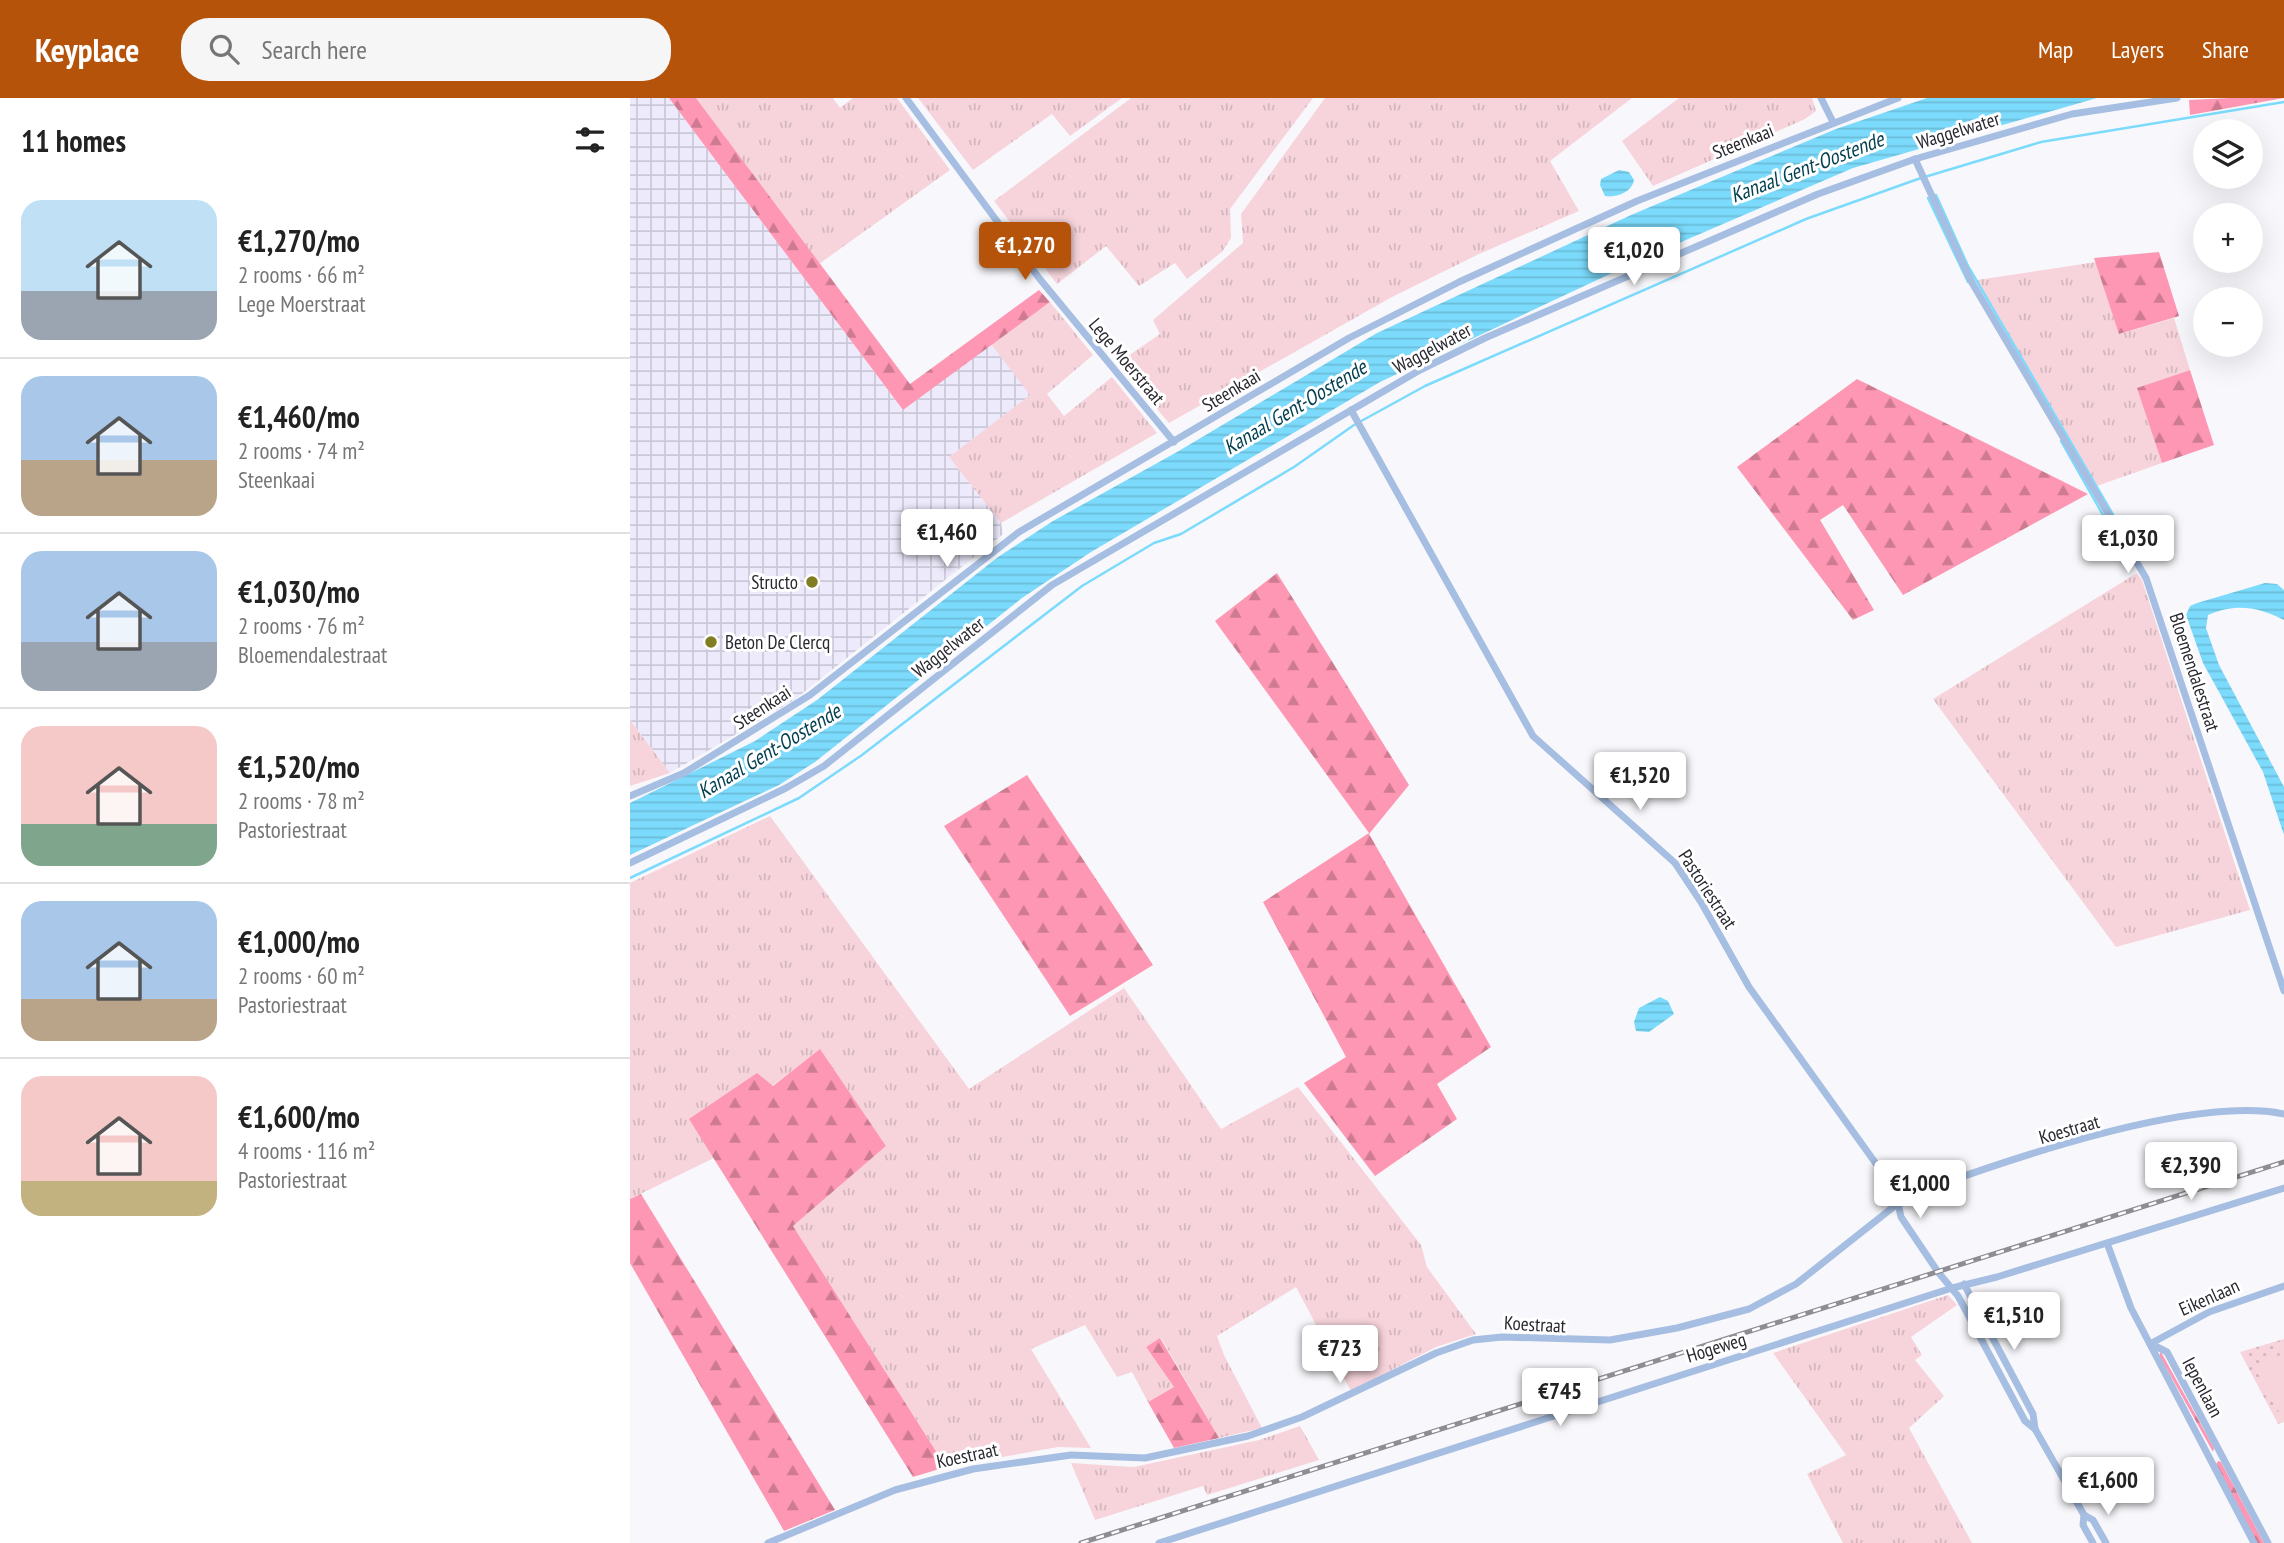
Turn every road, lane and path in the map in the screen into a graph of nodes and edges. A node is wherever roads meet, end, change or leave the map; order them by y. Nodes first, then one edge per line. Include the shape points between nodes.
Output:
1 (906, 98) edge
2 (1821, 98) edge
3 (1898, 98) edge
4 (2177, 98) edge
5 (1833, 122) junction
6 (1915, 159) junction
7 (1351, 410) junction
8 (1174, 442) junction
9 (630, 796) edge
10 (630, 863) edge
11 (2284, 992) edge
12 (2284, 1114) edge
13 (2284, 1188) edge
14 (1898, 1206) junction
15 (2107, 1243) junction
16 (1964, 1284) junction
17 (2284, 1286) edge
18 (1952, 1288) junction
19 (1985, 1327) junction
20 (1976, 1332) junction
21 (2150, 1344) junction
22 (2006, 1366) junction
23 (1997, 1372) junction
24 (2035, 1429) junction
25 (2221, 1454) junction
26 (2209, 1460) junction
27 (2084, 1515) junction
28 (768, 1543) edge
29 (1159, 1543) edge
30 (2093, 1543) edge
31 (2106, 1543) edge
32 (2254, 1543) edge
33 (2268, 1543) edge

1 - 8 street, Lege Moerstraat via 1039,278
2 - 5 street
3 - 5 street, Steenkaai
4 - 6 street, Waggelwater via 2072,114
5 - 8 street, Steenkaai via 1637,201 1459,282 1349,338
6 - 7 street, Waggelwater via 1818,194 1485,338
6 - 11 street, Bloemendalestraat via 1971,281 2146,578
7 - 10 street, Waggelwater via 1052,585 824,766
7 - 14 street, Pastoriestraat via 1533,736 1675,863 1749,987 1887,1179
8 - 9 street, Steenkaai via 1019,532 799,702 684,773
12 - 14 street, Koestraat via 2230,1111 2123,1130 1950,1181 1906,1197
13 - 15 street, Hogeweg
14 - 18 street, Pastoriestraat via 1901,1217
14 - 28 street, Koestraat via 1786,1292 1749,1308 1611,1340 1473,1340 1302,1417 1248,1436 1145,1458 1071,1455 973,1469 895,1490
15 - 16 street, Hogeweg
15 - 21 street, Iepenlaan
16 - 18 street, Hogeweg
16 - 19 street, Pastoriestraat
17 - 21 street, Eikenlaan via 2218,1308
18 - 20 street, Pastoriestraat
18 - 29 street, Hogeweg
19 - 20 street
19 - 22 street, Pastoriestraat
20 - 23 street, Pastoriestraat
21 - 25 street, Iepenlaan via 2167,1352
21 - 26 street, Iepenlaan
22 - 23 street
22 - 24 street, Pastoriestraat via 2033,1414
23 - 24 street, Pastoriestraat via 2025,1421
24 - 27 street, Pastoriestraat
25 - 26 street
25 - 33 street, Iepenlaan
26 - 32 street, Iepenlaan
27 - 30 street, Pastoriestraat via 2082,1525
27 - 31 street, Pastoriestraat via 2093,1520

